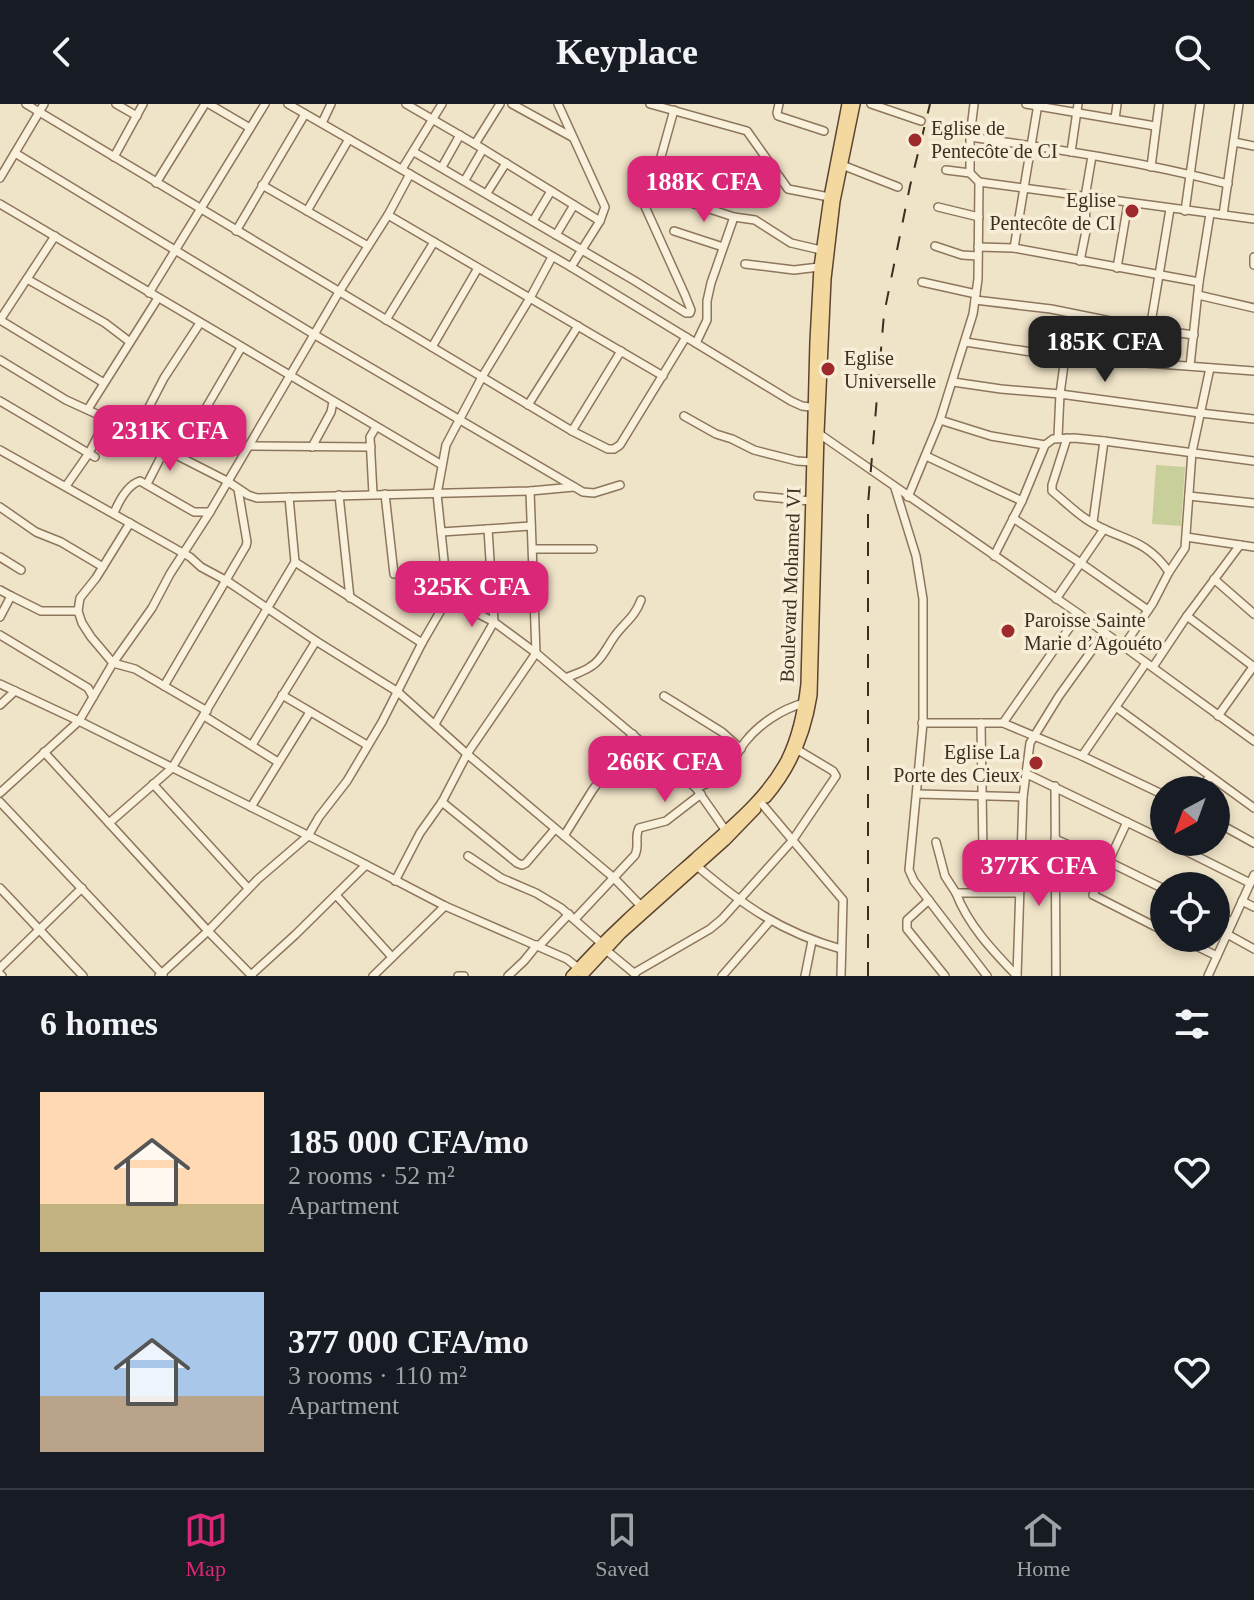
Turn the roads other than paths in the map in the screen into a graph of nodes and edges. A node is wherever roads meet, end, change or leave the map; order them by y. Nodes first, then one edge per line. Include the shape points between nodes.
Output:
1 (26, 104) edge
2 (116, 104) edge
3 (143, 104) edge
4 (207, 104) edge
5 (265, 104) edge
6 (288, 104) edge
7 (331, 104) edge
8 (406, 104) edge
9 (442, 104) edge
10 (500, 104) edge
11 (512, 104) edge
12 (558, 104) edge
13 (650, 104) edge
14 (779, 104) edge
15 (847, 104) edge
16 (855, 104) edge
17 (871, 104) edge
18 (974, 104) edge
19 (1026, 104) edge
20 (1117, 104) edge
21 (1159, 104) edge
22 (1200, 104) edge
23 (1239, 104) edge
24 (1038, 105) edge
25 (42, 108) edge
26 (685, 108) edge
27 (1078, 108) edge
28 (674, 110) junction
29 (305, 114) junction
30 (137, 116) junction
31 (1115, 119) junction
32 (433, 120) junction
33 (921, 121) dead end
34 (322, 123) junction
35 (1155, 126) junction
36 (250, 128) junction
37 (824, 131) dead end
38 (460, 135) junction
39 (970, 137) junction
40 (574, 138) junction
41 (349, 139) junction
42 (1234, 142) junction
43 (475, 144) junction
44 (1030, 146) junction
45 (1254, 146) edge
46 (483, 149) junction
47 (414, 152) junction
48 (1071, 152) junction
49 (15, 153) junction
50 (1092, 156) junction
51 (114, 157) junction
52 (506, 163) junction
53 (842, 165) junction
54 (442, 167) junction
55 (1151, 167) junction
56 (402, 169) junction
57 (946, 170) dead end
58 (970, 173) junction
59 (410, 174) junction
60 (1191, 174) junction
61 (0, 178) edge
62 (465, 180) junction
63 (633, 180) dead end
64 (979, 182) junction
65 (156, 183) junction
66 (1228, 184) junction
67 (262, 185) junction
68 (898, 187) dead end
69 (1023, 188) junction
70 (551, 191) junction
71 (487, 193) junction
72 (829, 197) junction
73 (1085, 197) junction
74 (1128, 203) junction
75 (0, 204) edge
76 (574, 205) junction
77 (938, 207) dead end
78 (199, 209) junction
79 (1170, 209) junction
80 (307, 211) junction
81 (1185, 211) junction
82 (1210, 214) junction
83 (388, 215) junction
84 (1223, 215) junction
85 (734, 217) junction
86 (979, 217) junction
87 (1254, 219) edge
88 (533, 221) junction
89 (600, 221) junction
90 (236, 231) junction
91 (674, 231) dead end
92 (556, 235) junction
93 (55, 236) junction
94 (434, 242) junction
95 (368, 246) junction
96 (935, 246) dead end
97 (723, 247) junction
98 (978, 247) junction
99 (1014, 248) junction
100 (821, 250) junction
101 (175, 251) junction
102 (582, 251) junction
103 (978, 256) junction
104 (552, 257) junction
105 (1254, 257) edge
106 (1080, 261) junction
107 (745, 264) dead end
108 (1254, 265) edge
109 (571, 267) junction
110 (819, 267) junction
111 (478, 268) junction
112 (1117, 268) junction
113 (1160, 275) junction
114 (27, 279) junction
115 (922, 282) dead end
116 (1199, 282) junction
117 (339, 292) junction
118 (149, 293) junction
119 (1198, 295) junction
120 (975, 297) junction
121 (158, 298) junction
122 (530, 298) junction
123 (1254, 308) edge
124 (0, 320) edge
125 (386, 320) junction
126 (200, 323) junction
127 (578, 326) junction
128 (1150, 329) junction
129 (315, 335) junction
130 (1194, 335) junction
131 (686, 337) junction
132 (130, 342) junction
133 (965, 342) junction
134 (696, 343) junction
135 (432, 347) junction
136 (241, 348) junction
137 (621, 351) junction
138 (1065, 357) junction
139 (1, 362) edge
140 (1190, 366) junction
141 (1210, 368) junction
142 (1254, 371) edge
143 (290, 376) junction
144 (663, 376) junction
145 (482, 377) junction
146 (953, 382) junction
147 (104, 383) junction
148 (1060, 394) junction
149 (0, 401) edge
150 (333, 402) junction
151 (528, 405) junction
152 (817, 408) junction
153 (88, 409) junction
154 (1200, 413) junction
155 (684, 416) dead end
156 (107, 418) junction
157 (1254, 419) edge
158 (459, 420) junction
159 (940, 420) junction
160 (376, 427) junction
161 (572, 431) junction
162 (136, 432) junction
163 (816, 432) junction
164 (1062, 437) junction
165 (1104, 441) junction
166 (1045, 445) junction
167 (249, 446) junction
168 (312, 447) junction
169 (371, 447) junction
170 (165, 449) junction
171 (1192, 452) junction
172 (1, 454) edge
173 (92, 455) junction
174 (178, 456) junction
175 (926, 456) junction
176 (1254, 461) edge
177 (812, 462) junction
178 (442, 465) junction
179 (227, 481) junction
180 (147, 484) junction
181 (620, 485) dead end
182 (66, 486) junction
183 (895, 486) junction
184 (576, 487) junction
185 (238, 489) junction
186 (530, 491) junction
187 (373, 494) junction
188 (385, 494) junction
189 (437, 494) junction
190 (339, 495) junction
191 (758, 496) dead end
192 (1189, 496) junction
193 (289, 497) junction
194 (908, 497) junction
195 (811, 501) junction
196 (1022, 501) junction
197 (1254, 503) edge
198 (0, 507) edge
199 (210, 512) junction
200 (114, 513) junction
201 (1013, 518) junction
202 (1093, 522) junction
203 (130, 523) junction
204 (531, 526) junction
205 (488, 529) junction
206 (1104, 529) junction
207 (441, 532) junction
208 (1186, 537) junction
209 (1240, 545) junction
210 (1254, 547) edge
211 (533, 549) junction
212 (593, 549) dead end
213 (183, 554) junction
214 (994, 556) junction
215 (0, 557) edge
216 (295, 562) junction
217 (1082, 564) junction
218 (103, 567) junction
219 (21, 570) dead end
220 (1169, 572) junction
221 (394, 574) dead end
222 (1214, 579) junction
223 (227, 581) junction
224 (0, 590) edge
225 (11, 596) junction
226 (350, 598) junction
227 (448, 598) junction
228 (1056, 599) junction
229 (641, 600) dead end
230 (267, 608) junction
231 (1148, 610) junction
232 (78, 611) junction
233 (1079, 614) junction
234 (1254, 614) edge
235 (1187, 616) junction
236 (0, 617) edge
237 (494, 622) junction
238 (1105, 632) junction
239 (0, 635) edge
240 (316, 641) junction
241 (422, 643) junction
242 (1123, 647) junction
243 (536, 653) junction
244 (113, 663) junction
245 (1150, 665) junction
246 (1254, 667) edge
247 (566, 678) junction
248 (0, 684) edge
249 (164, 686) junction
250 (15, 691) junction
251 (398, 692) junction
252 (282, 695) junction
253 (664, 696) dead end
254 (93, 697) junction
255 (804, 703) junction
256 (0, 705) edge
257 (1117, 708) junction
258 (310, 712) junction
259 (206, 714) junction
260 (1218, 716) junction
261 (79, 721) junction
262 (921, 723) junction
263 (981, 723) junction
264 (1003, 723) junction
265 (435, 724) junction
266 (633, 734) junction
267 (1033, 735) junction
268 (1254, 741) edge
269 (252, 745) junction
270 (367, 745) junction
271 (741, 749) junction
272 (798, 750) junction
273 (44, 752) junction
274 (467, 754) junction
275 (1082, 756) junction
276 (278, 762) junction
277 (172, 768) junction
278 (1027, 774) junction
279 (1210, 776) edge
280 (153, 784) junction
281 (1055, 786) junction
282 (1150, 788) edge
283 (699, 791) junction
284 (1230, 791) edge
285 (0, 793) edge
286 (918, 794) junction
287 (983, 797) junction
288 (1023, 797) junction
289 (0, 802) edge
290 (442, 802) junction
291 (762, 804) junction
292 (251, 807) junction
293 (1254, 808) edge
294 (1127, 822) junction
295 (109, 823) junction
296 (555, 829) junction
297 (1230, 830) edge
298 (726, 831) junction
299 (1150, 833) edge
300 (308, 836) junction
301 (564, 836) junction
302 (1055, 839) junction
303 (792, 841) junction
304 (936, 842) dead end
305 (1254, 843) edge
306 (468, 856) dead end
307 (1021, 856) junction
308 (1196, 856) edge
309 (1109, 862) junction
310 (366, 865) junction
311 (697, 866) junction
312 (1254, 875) edge
313 (614, 878) junction
314 (395, 881) junction
315 (1150, 882) edge
316 (1250, 883) junction
317 (0, 888) edge
318 (82, 888) junction
319 (248, 888) junction
320 (956, 893) junction
321 (1019, 893) junction
322 (336, 895) junction
323 (739, 900) junction
324 (929, 900) junction
325 (1242, 901) junction
326 (445, 906) junction
327 (641, 906) junction
328 (1254, 907) edge
329 (572, 916) junction
330 (770, 921) junction
331 (1232, 922) joint
332 (1150, 924) edge
333 (1230, 927) edge
334 (39, 930) junction
335 (208, 931) junction
336 (1230, 936) edge
337 (812, 941) junction
338 (538, 946) junction
339 (604, 946) junction
340 (841, 949) junction
341 (1254, 949) edge
342 (1209, 952) edge
343 (1219, 952) edge
344 (1217, 956) junction
345 (392, 957) junction
346 (582, 972) edge
347 (1, 973) edge
348 (636, 974) edge
349 (162, 975) edge
350 (83, 976) edge
351 (252, 976) edge
352 (373, 976) edge
353 (458, 976) edge
354 (464, 976) edge
355 (508, 976) edge
356 (571, 976) edge
357 (722, 976) edge
358 (805, 976) edge
359 (841, 976) edge
360 (945, 976) edge
361 (987, 976) edge
362 (1017, 976) edge
363 (1056, 976) edge
364 (1208, 976) edge

1 - 25 street
2 - 30 street
3 - 30 street
4 - 36 street
4 - 65 street
5 - 36 street
6 - 29 street
7 - 34 street
8 - 32 street
9 - 32 street
10 - 43 street
11 - 40 street
12 - 40 street
13 - 28 street
14 - 37 street via 778,116
15 - 72 main road, Boulevard Mohamed VI
16 - 53 main road, Boulevard Mohamed VI
17 - 33 street
18 - 39 street
19 - 24 street
20 - 31 street
21 - 35 street
22 - 60 street
23 - 42 street
24 - 27 street
24 - 44 street
25 - 49 street
25 - 51 street
26 - 28 street
26 - 72 street via 747,131 788,189
27 - 31 street
27 - 48 street
28 - 85 street via 657,171 660,183 682,200
29 - 34 street
29 - 67 street
30 - 51 street
31 - 35 street
32 - 38 street
32 - 47 street
34 - 41 street
35 - 55 street
36 - 78 street
38 - 43 street
38 - 54 street
39 - 44 street
39 - 58 street
40 - 89 street via 605,207
41 - 56 street
41 - 80 street
42 - 45 street
42 - 66 street
43 - 46 street
44 - 48 street
44 - 69 street
46 - 52 street
46 - 62 street
47 - 54 street
47 - 56 street
48 - 50 street
49 - 61 street
49 - 101 street
50 - 55 street
50 - 73 street
51 - 65 street
52 - 70 street
52 - 71 street
53 - 68 street
53 - 152 main road, Boulevard Mohamed VI via 828,260
54 - 62 street
55 - 60 street
56 - 59 street
57 - 58 street
58 - 64 street
59 - 83 street
59 - 104 street
60 - 66 street
60 - 81 street
62 - 71 street
63 - 102 street via 690,313
64 - 69 street
64 - 86 street
65 - 78 street
66 - 84 street
67 - 80 street
67 - 90 street
69 - 73 street
69 - 99 street
70 - 76 street
70 - 88 street
71 - 88 street
72 - 100 main road, Boulevard Mohamed VI
73 - 74 street
73 - 106 street
74 - 79 street
74 - 112 street
75 - 93 street
76 - 89 street
76 - 92 street
77 - 86 street
78 - 90 street
78 - 101 street
79 - 81 street
79 - 113 street
80 - 95 street
81 - 82 street
82 - 84 street
82 - 116 street
83 - 94 street
83 - 95 street
84 - 87 street
85 - 97 street
85 - 100 street via 755,220 791,243
86 - 98 street
88 - 92 street
89 - 102 street
90 - 117 street
91 - 97 street
92 - 102 street
93 - 114 street
93 - 118 street
94 - 111 street
94 - 125 street
95 - 117 street
96 - 103 street
97 - 134 street via 707,301 707,320
98 - 99 street
98 - 103 street
99 - 106 street
100 - 110 main road, Boulevard Mohamed VI
101 - 118 street
101 - 129 street
102 - 109 street
103 - 120 street
104 - 109 street
104 - 122 street
105 - 108 street
106 - 112 street
107 - 110 street
109 - 131 street
110 - 152 main road, Boulevard Mohamed VI
111 - 122 street
111 - 135 street
112 - 113 street
113 - 116 street
113 - 128 street
114 - 124 street
114 - 132 street
115 - 120 street
116 - 119 street
117 - 125 street
117 - 129 street
118 - 121 street
119 - 123 street
119 - 130 street
120 - 128 street
120 - 133 street
121 - 126 street
121 - 132 street
122 - 127 street
122 - 145 street
124 - 147 street
125 - 135 street
126 - 136 street
126 - 162 street
127 - 137 street
127 - 151 street
128 - 130 street
129 - 143 street
129 - 158 street
130 - 140 street
131 - 134 street
131 - 144 street
132 - 147 street
133 - 138 street
133 - 146 street
134 - 152 street via 791,401
135 - 145 street
136 - 143 street
136 - 174 street
137 - 144 street
137 - 161 street
138 - 140 street
138 - 148 street
139 - 153 street
140 - 141 street
141 - 142 street
141 - 154 street
143 - 150 street
143 - 167 street
144 - 161 street via 614,449
145 - 151 street
145 - 158 street
146 - 148 street
146 - 159 street
147 - 153 street
148 - 154 street
148 - 164 street
149 - 173 street
150 - 160 street
150 - 168 street
151 - 161 street
152 - 163 main road, Boulevard Mohamed VI
153 - 156 street
154 - 157 street
154 - 171 street
155 - 177 street via 754,450
156 - 162 street
156 - 173 street
158 - 178 street
158 - 184 street
159 - 166 street
159 - 175 street
160 - 169 street
160 - 178 street
162 - 170 street
163 - 177 main road, Boulevard Mohamed VI
163 - 183 street
163 - 272 main road, Boulevard Mohamed VI via 813,685
164 - 165 street
164 - 166 street
164 - 202 street via 1052,491
165 - 171 street
165 - 202 street
166 - 196 street
167 - 168 street
167 - 179 street
168 - 169 street
169 - 187 street
170 - 174 street
170 - 180 street
171 - 176 street
171 - 192 street
172 - 182 street
173 - 182 street
174 - 179 street
175 - 194 street
175 - 196 street
177 - 195 main road, Boulevard Mohamed VI
178 - 189 street
179 - 185 street
179 - 199 street
180 - 199 street via 194,512
180 - 200 street via 132,484
181 - 184 street via 591,493
182 - 200 street
183 - 194 street
183 - 262 street via 923,599
184 - 186 street
185 - 193 street via 257,498
185 - 223 street via 247,542
186 - 189 street
186 - 204 street
187 - 188 street
187 - 190 street
188 - 189 street
188 - 221 street
189 - 207 street
190 - 193 street
190 - 226 street
191 - 195 street
192 - 197 street
192 - 208 street
193 - 216 street
194 - 214 street
195 - 255 main road, Boulevard Mohamed VI
196 - 201 street
198 - 218 street
199 - 213 street
200 - 203 street
201 - 214 street
201 - 217 street
202 - 206 street
203 - 213 street
203 - 218 street
204 - 205 street
204 - 211 street
205 - 207 street
205 - 237 street
206 - 217 street
206 - 220 street via 1142,545
207 - 227 street
208 - 209 street
208 - 220 street via 1183,553
209 - 210 street
209 - 222 street
211 - 212 street
211 - 243 street
213 - 223 street
213 - 244 street
214 - 228 street
215 - 219 street
216 - 226 street
216 - 230 street
217 - 228 street
217 - 231 street
218 - 232 street via 80,598
220 - 231 street
222 - 234 street
222 - 235 street
223 - 230 street
223 - 249 street
224 - 225 street
225 - 232 street via 41,611
225 - 236 street
226 - 241 street
227 - 237 street
227 - 241 street
228 - 233 street
229 - 247 street via 596,663
230 - 240 street
230 - 259 street
231 - 242 street
232 - 244 street
233 - 238 street
233 - 264 street
235 - 245 street
235 - 246 street
237 - 243 street
237 - 265 street
238 - 242 street
238 - 267 street
239 - 254 street via 88,688
240 - 251 street
240 - 252 street
241 - 251 street
242 - 245 street
243 - 247 street
243 - 274 street
244 - 249 street
244 - 254 street
245 - 257 street
245 - 260 street
246 - 260 street
247 - 266 street
248 - 250 street
249 - 259 street
250 - 256 street
250 - 261 street
251 - 265 street
251 - 270 street
252 - 258 street
252 - 269 street
253 - 271 street
254 - 261 street
255 - 271 street via 764,723
255 - 298 main road, Boulevard Mohamed VI via 780,770
257 - 275 street
257 - 279 street
258 - 270 street
258 - 276 street
259 - 269 street
259 - 277 street
260 - 268 street
261 - 273 street
261 - 277 street
262 - 263 street
262 - 286 street
263 - 264 street
263 - 287 street
264 - 267 street
265 - 274 street
266 - 283 street
266 - 301 street
267 - 275 street
267 - 278 street
269 - 276 street
270 - 300 street
271 - 283 street via 726,776
272 - 291 main road, Boulevard Mohamed VI
272 - 303 street via 836,776
273 - 285 street
273 - 295 street
274 - 290 street
274 - 296 street
275 - 282 street
276 - 292 street
277 - 280 street
277 - 292 street
278 - 281 street
278 - 288 street
280 - 295 street
280 - 319 street
281 - 294 street
281 - 302 street
283 - 298 street
283 - 313 street via 666,821 639,828 638,848
284 - 293 street
286 - 287 street
286 - 324 street via 909,870
287 - 288 street
287 - 307 street via 983,854
288 - 307 street
289 - 318 street
290 - 296 street via 522,865
290 - 314 street
291 - 303 street
291 - 311 main road, Boulevard Mohamed VI
292 - 300 street
294 - 299 street
294 - 309 street
295 - 335 street
296 - 301 street
297 - 305 street
298 - 327 main road, Boulevard Mohamed VI
300 - 310 street
300 - 319 street
301 - 313 street
302 - 309 street
302 - 363 street
303 - 323 street
303 - 340 street via 843,900
304 - 320 street via 945,876
306 - 329 street
307 - 321 street
308 - 316 street
309 - 315 street
309 - 332 street via 1095,898
310 - 314 street
310 - 322 street
311 - 323 street
311 - 339 main road, Boulevard Mohamed VI
312 - 316 street
313 - 327 street
313 - 329 street
314 - 326 street
316 - 325 street
317 - 334 street
318 - 334 street
318 - 349 street
319 - 335 street
320 - 321 street
320 - 362 street via 977,930
321 - 362 street
322 - 345 street
322 - 351 street
323 - 330 street
323 - 348 street via 710,929
324 - 360 street via 907,920 907,929
324 - 361 street
325 - 328 street
325 - 331 street
326 - 338 street
326 - 345 street
327 - 339 main road, Boulevard Mohamed VI
329 - 338 street
329 - 339 street
330 - 337 street
330 - 357 street
331 - 333 street
334 - 347 street
334 - 350 street
335 - 349 street
335 - 351 street
336 - 341 street
337 - 340 street
337 - 358 street
338 - 346 street
338 - 355 street
339 - 346 main road, Boulevard Mohamed VI
339 - 348 street
340 - 359 street
342 - 344 street
343 - 344 street
344 - 364 street
345 - 352 street
346 - 356 main road, Boulevard Mohamed VI
353 - 354 street

